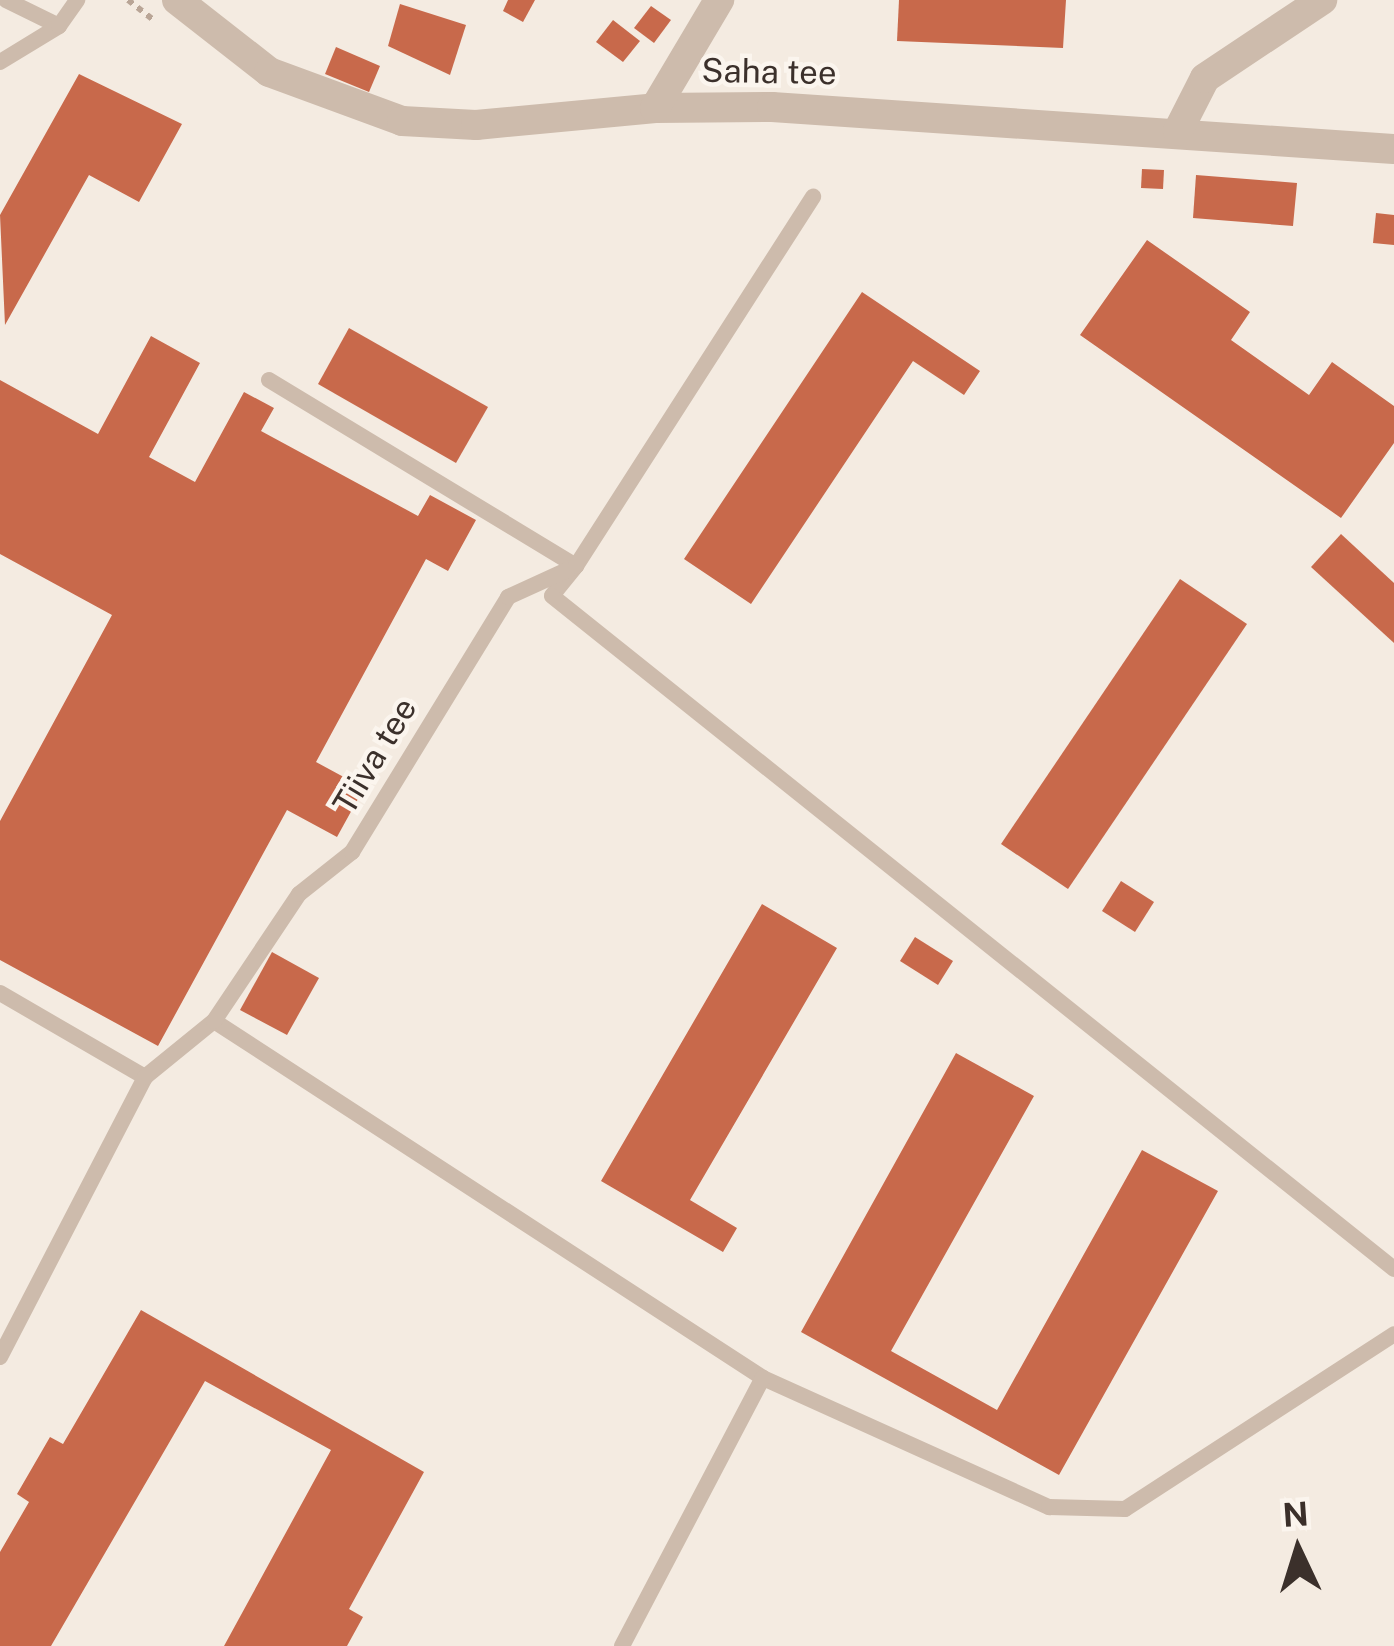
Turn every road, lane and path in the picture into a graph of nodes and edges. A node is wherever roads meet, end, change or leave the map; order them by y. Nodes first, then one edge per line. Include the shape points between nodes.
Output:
1 (6, 0) edge
2 (77, 0) edge
3 (177, 0) edge
4 (719, 0) edge
5 (1322, 0) edge
6 (59, 26) junction
7 (0, 62) edge
8 (655, 108) junction
9 (1178, 131) junction
10 (1394, 148) edge
11 (813, 197) dead end
12 (269, 380) dead end
13 (575, 566) junction
14 (0, 993) edge
15 (214, 1021) junction
16 (145, 1077) junction
17 (1394, 1269) edge
18 (1394, 1334) edge
19 (0, 1357) edge
20 (763, 1378) junction
21 (622, 1646) edge

1 - 6 lane
2 - 6 lane
3 - 8 street, Saha tee via 269,72 402,121 476,125
4 - 8 street
5 - 9 street via 1205,78
6 - 7 lane
8 - 9 street, Saha tee via 909,111
9 - 10 street, Saha tee
11 - 13 lane
12 - 13 lane
13 - 15 lane, Tiiva tee via 508,597 352,852 298,894
13 - 17 lane via 552,596
14 - 16 lane
15 - 16 lane, Tiiva tee
15 - 20 lane
16 - 19 lane, Tiiva tee
18 - 20 lane via 1124,1509 1049,1507
20 - 21 lane

